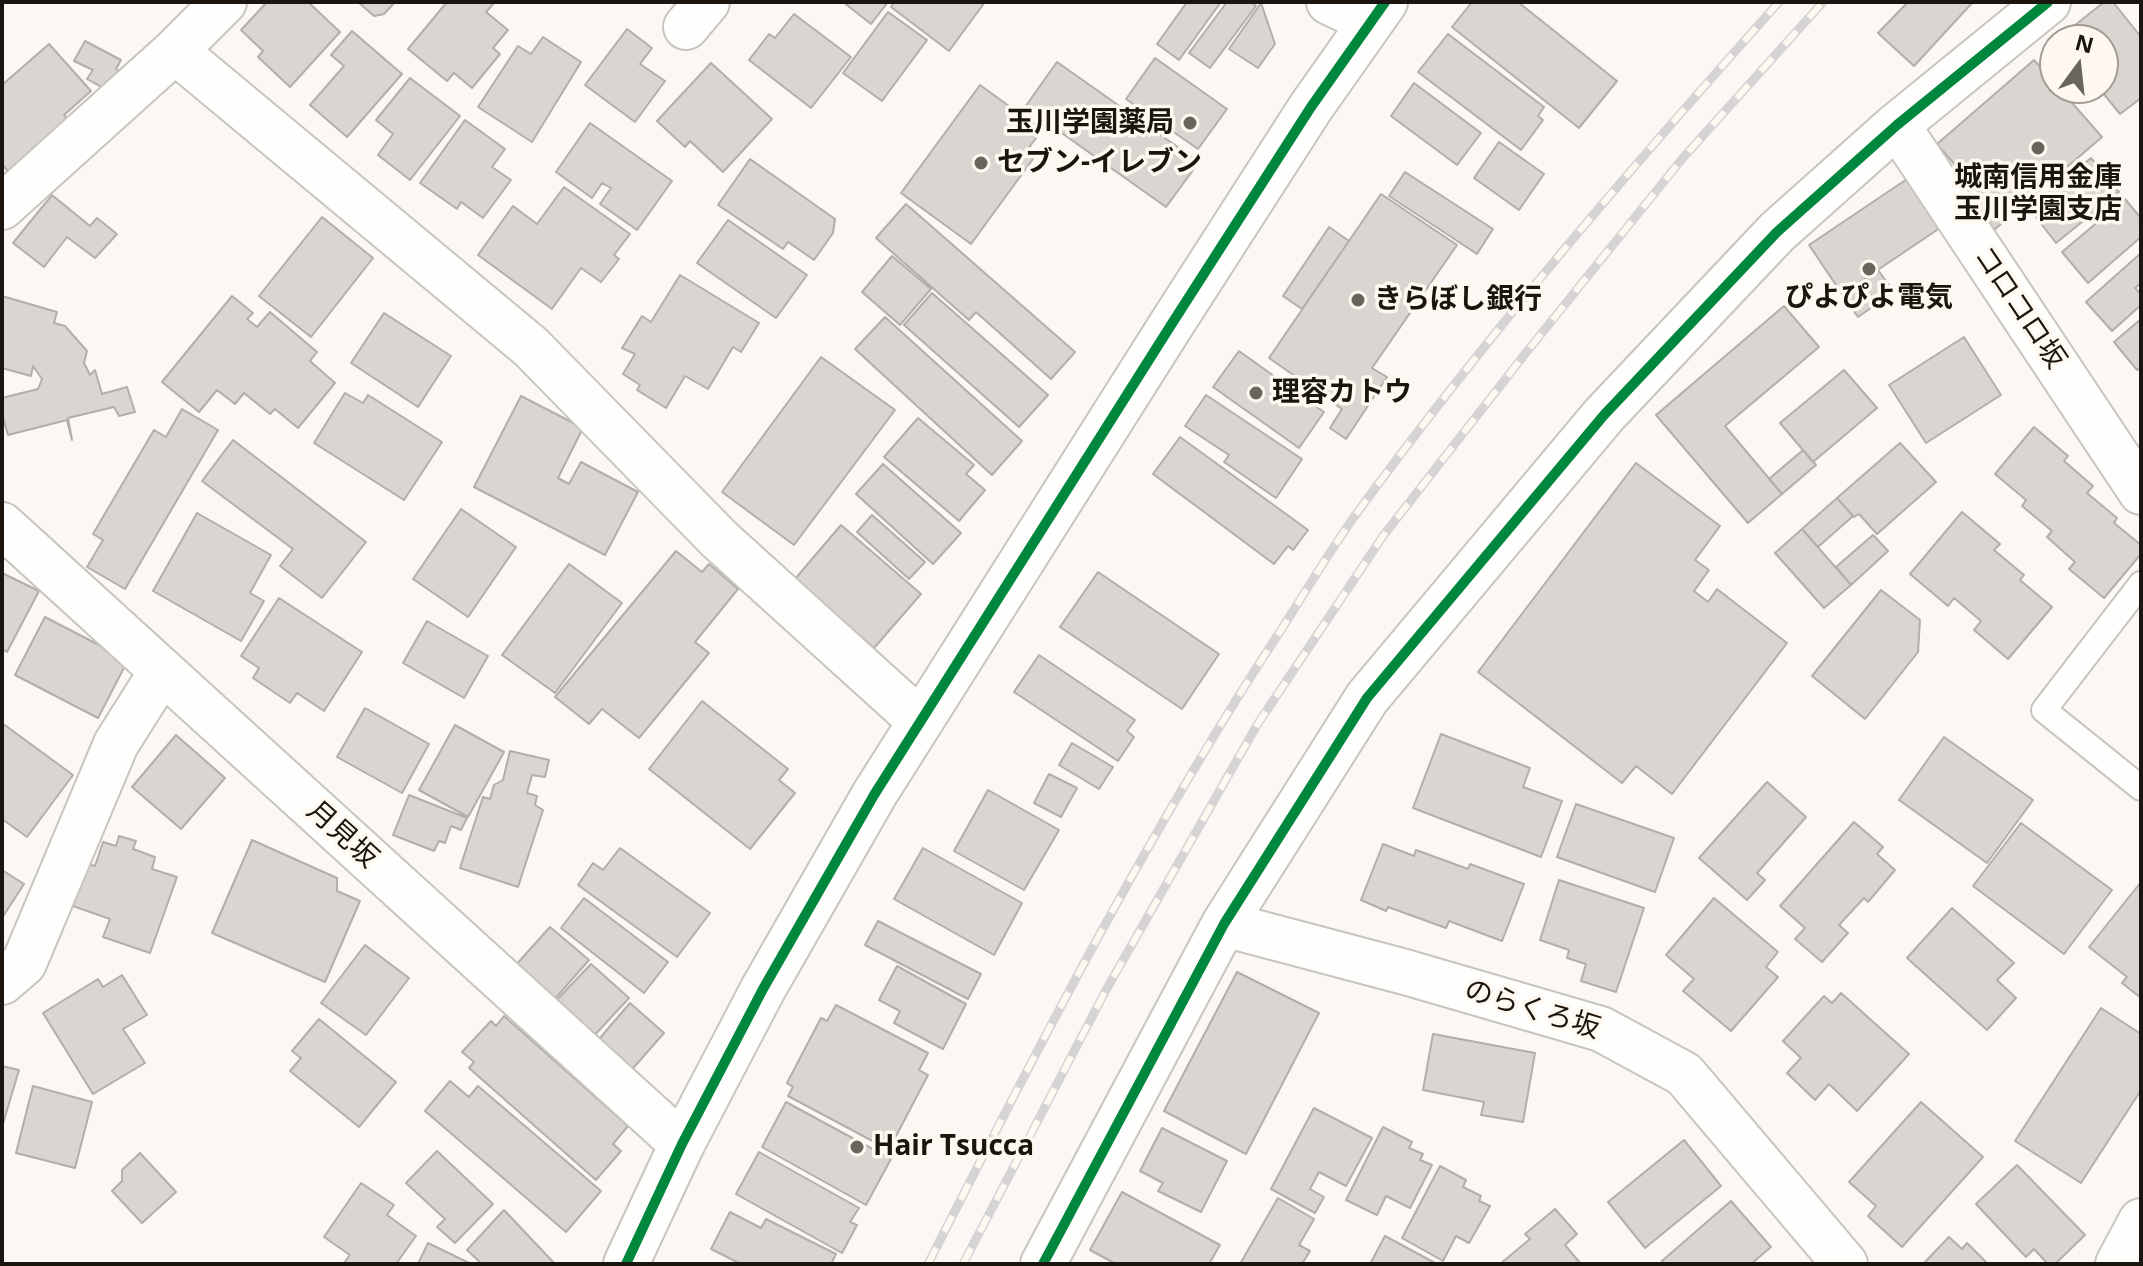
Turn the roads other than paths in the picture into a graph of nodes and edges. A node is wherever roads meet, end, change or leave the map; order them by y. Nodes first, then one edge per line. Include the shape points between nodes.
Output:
1 (224, 2) edge
2 (1329, 2) edge
3 (2048, 2) edge
4 (1377, 12) edge
5 (175, 51) junction
6 (1897, 125) junction
7 (2, 207) edge
8 (2141, 492) edge
9 (2, 525) edge
10 (2141, 584) edge
11 (162, 671) junction
12 (920, 721) junction
13 (2141, 788) edge
14 (1224, 924) junction
15 (2, 982) edge
16 (682, 1144) junction
17 (2141, 1221) edge
18 (626, 1264) edge
19 (1043, 1264) edge
20 (1845, 1264) edge
21 (2118, 1264) edge

1 - 5 street
2 - 4 street
3 - 6 street
4 - 12 street via 1228,235
5 - 7 street
5 - 12 street via 531,347 719,539
6 - 8 street, コロコロ坂
6 - 14 street via 1777,232 1594,426 1367,698
9 - 11 street, 月見坂
10 - 13 lane via 2044,710
11 - 15 street via 116,744 24,963
11 - 16 street, 月見坂
12 - 16 street via 807,911
14 - 19 street
14 - 20 street, のらくろ坂 via 1601,1029 1684,1074
16 - 18 street
17 - 21 street

